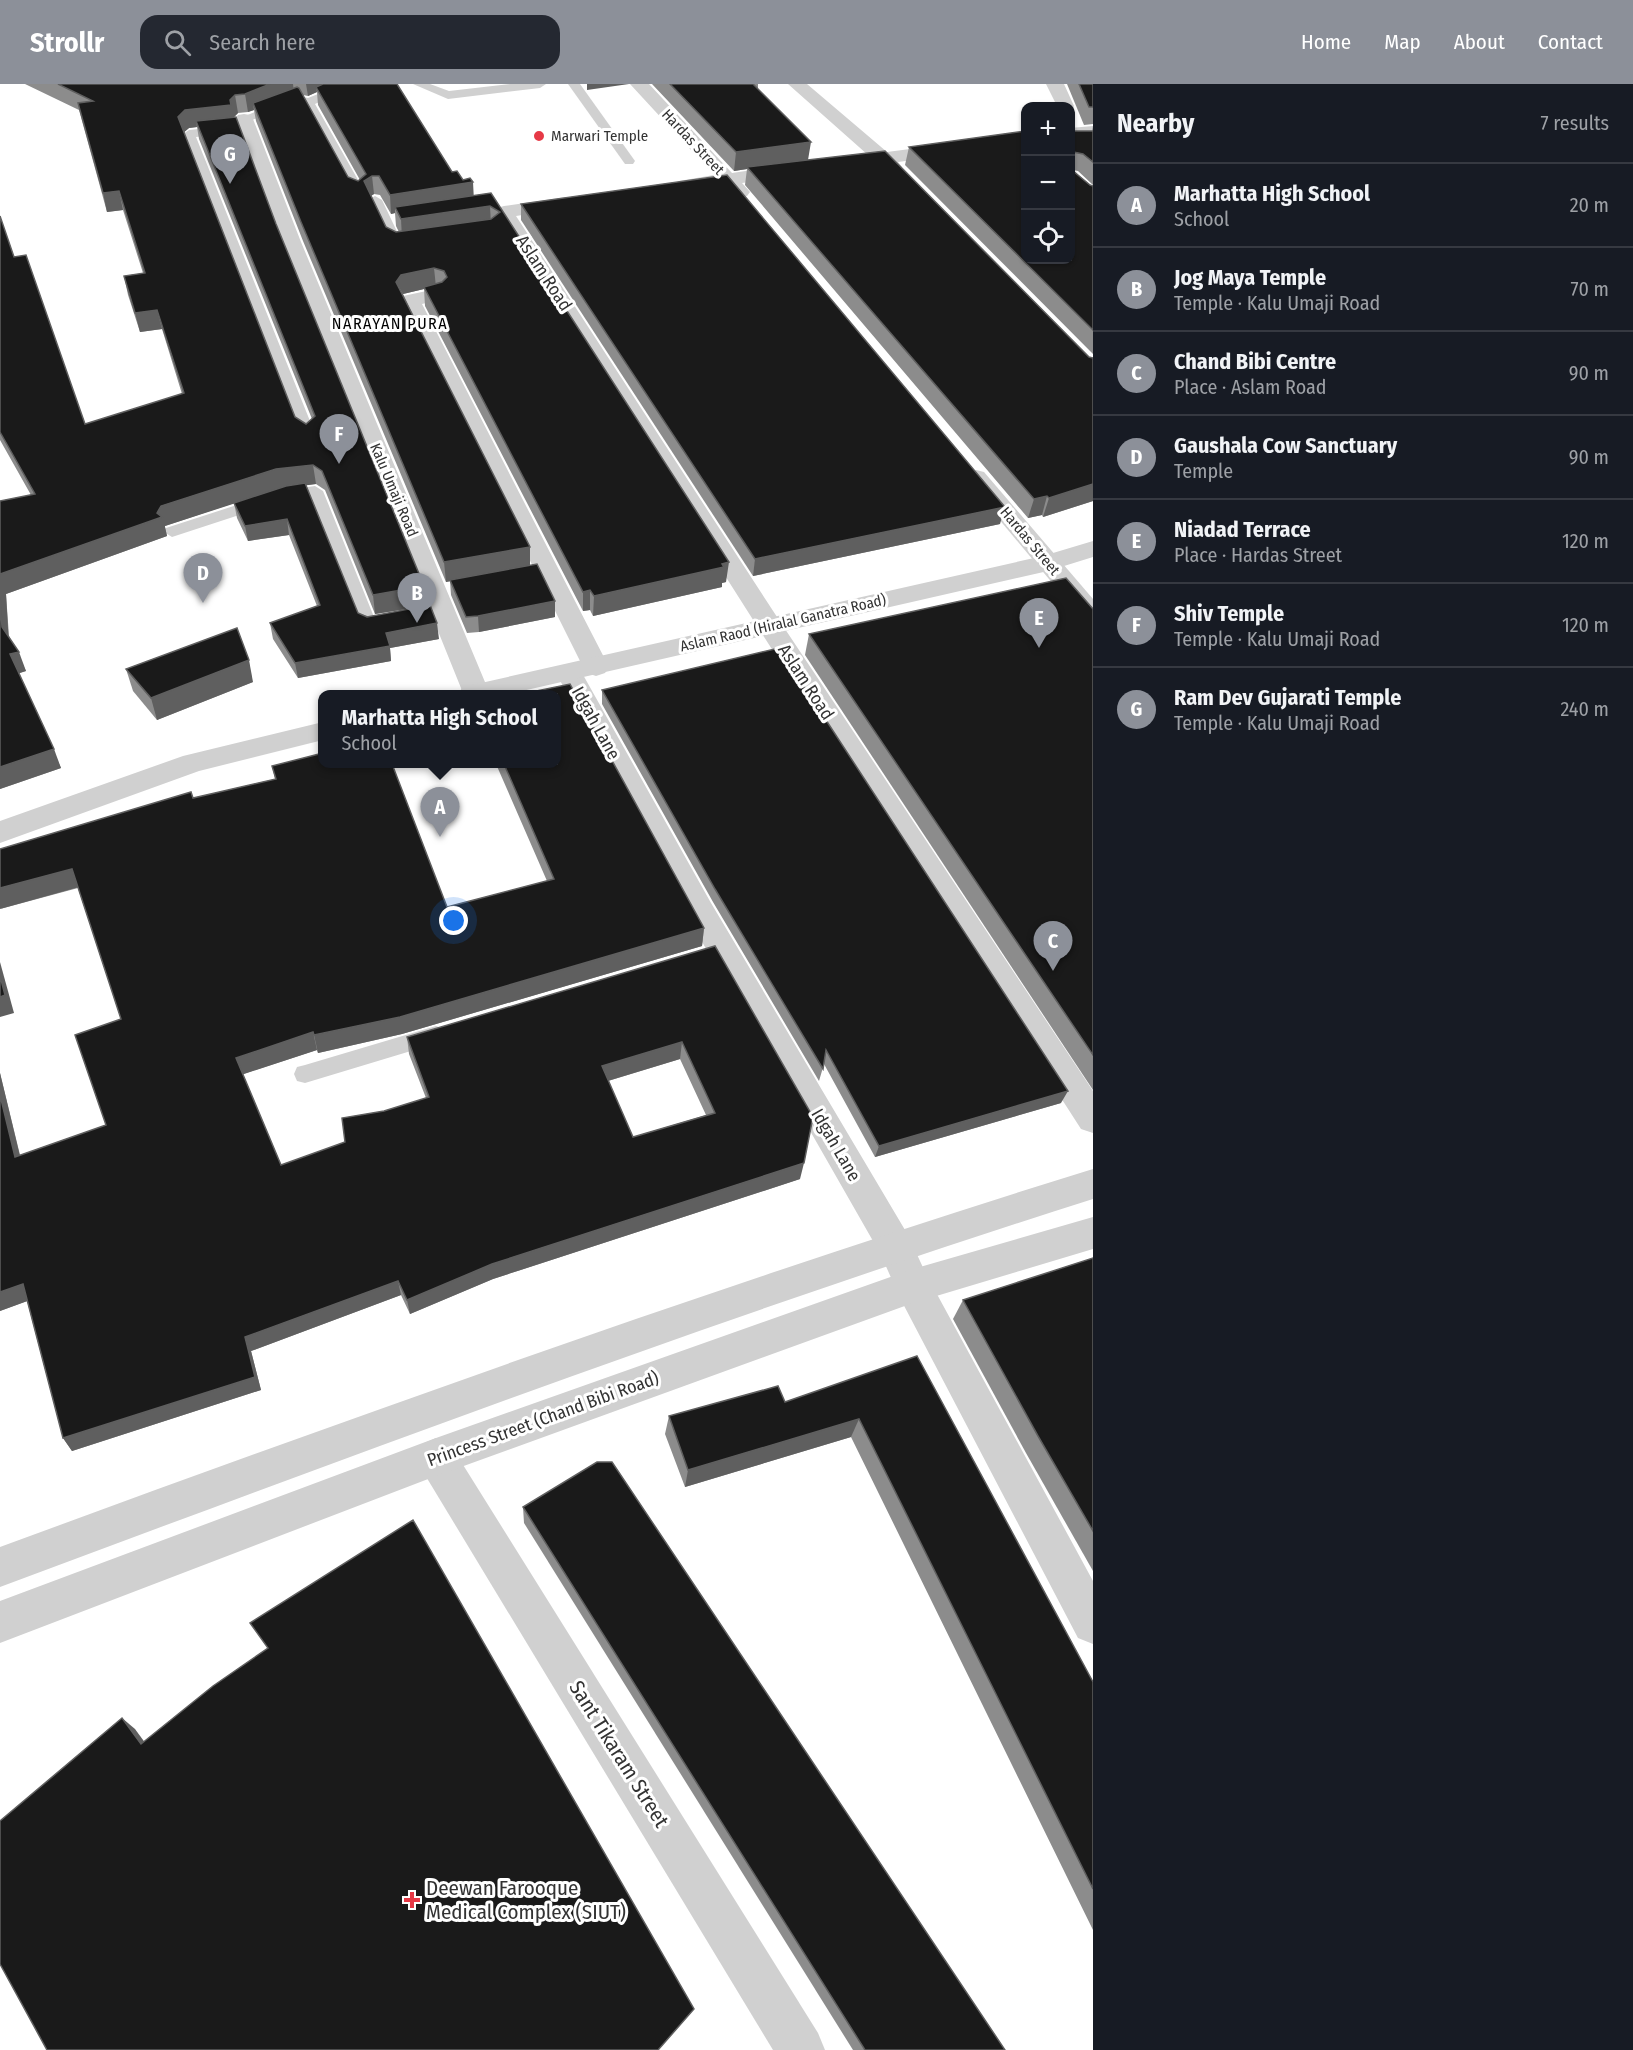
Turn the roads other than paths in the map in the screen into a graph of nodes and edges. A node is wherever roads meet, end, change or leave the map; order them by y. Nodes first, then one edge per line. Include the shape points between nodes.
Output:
1 (353, 84) edge
2 (419, 84) edge
3 (540, 84) edge
4 (574, 84) edge
5 (639, 84) edge
6 (797, 84) edge
7 (1055, 84) edge
8 (308, 102) junction
9 (1063, 102) edge
10 (245, 123) junction
11 (1021, 140) edge
12 (884, 158) junction
13 (629, 161) dead end
14 (828, 165) edge
15 (806, 168) edge
16 (728, 179) junction
17 (909, 183) edge
18 (669, 187) edge
19 (359, 194) edge
20 (375, 200) edge
21 (587, 200) edge
22 (751, 206) edge
23 (419, 242) edge
24 (436, 295) edge
25 (429, 370) edge
26 (308, 436) edge
27 (964, 462) edge
28 (172, 532) edge
29 (1093, 549) edge
30 (1048, 563) junction
31 (538, 572) junction
32 (1093, 615) edge
33 (400, 618) edge
34 (770, 626) junction
35 (583, 670) junction
36 (473, 690) edge
37 (493, 690) edge
38 (318, 732) edge
39 (0, 832) edge
40 (452, 1030) edge
41 (305, 1074) dead end
42 (1093, 1119) edge
43 (1093, 1184) edge
44 (1093, 1233) edge
45 (895, 1246) junction
46 (913, 1286) junction
47 (436, 1457) junction
48 (1, 1564) edge
49 (0, 1622) edge
50 (1093, 1623) edge
51 (801, 2050) edge

1 - 8 lane
2 - 3 lane via 448,95
4 - 13 lane
5 - 16 street, Hardas Street
6 - 12 street
7 - 9 street
8 - 10 lane via 299,98
8 - 19 lane
10 - 26 lane via 188,130
10 - 36 street, Kalu Umaji Road
11 - 12 street
12 - 14 street
12 - 17 street
15 - 16 street
16 - 18 street
16 - 22 street, Hardas Street
20 - 23 lane via 391,220 398,245
21 - 34 street, Aslam Road via 496,208
24 - 31 street via 410,300
25 - 31 street
27 - 30 street, Hardas Street
28 - 33 lane via 286,494 315,491 368,624
29 - 30 street, Aslam Raod (Hiralal Ganatra Road)
30 - 32 street, Hardas Street
30 - 34 street, Aslam Raod (Hiralal Ganatra Road)
31 - 35 street, Idgah Lane
34 - 35 street, Aslam Raod (Hiralal Ganatra Road)
34 - 42 street, Aslam Road
35 - 37 street, Aslam Raod (Hiralal Ganatra Road)
35 - 45 street, Idgah Lane via 713,954
38 - 39 street via 193,763
40 - 41 lane
43 - 45 street
44 - 46 street, Princess Street (Chand Bibi Road)
45 - 46 street, Idgah Lane
45 - 48 street
46 - 47 street, Princess Street (Chand Bibi Road)
46 - 50 street, Idgah Lane
47 - 49 street, Princess Street (Chand Bibi Road)
47 - 51 street, Sant Tikaram Street

